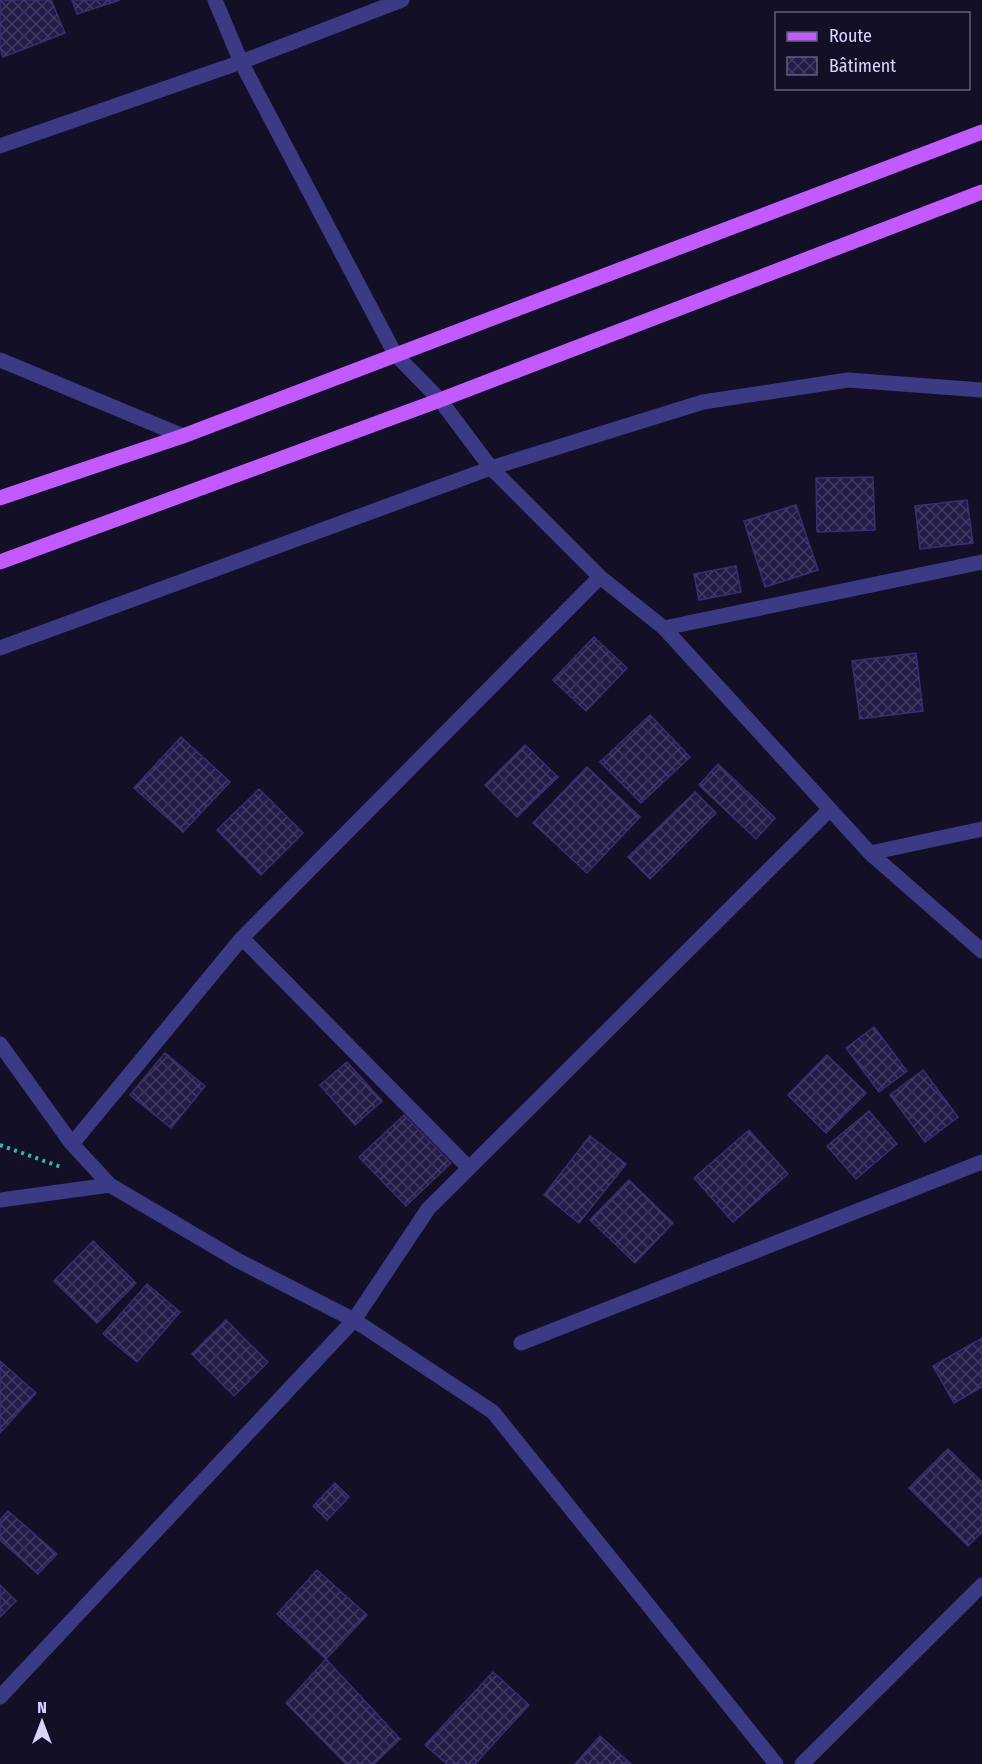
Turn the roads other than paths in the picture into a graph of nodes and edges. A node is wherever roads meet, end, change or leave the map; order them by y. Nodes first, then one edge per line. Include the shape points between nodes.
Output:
1 (215, 0) edge
2 (402, 0) edge
3 (242, 62) junction
4 (982, 132) edge
5 (0, 146) edge
6 (982, 192) edge
7 (395, 354) junction
8 (0, 360) edge
9 (982, 390) edge
10 (440, 400) junction
11 (183, 436) junction
12 (491, 468) junction
13 (0, 498) edge
14 (0, 562) edge
15 (982, 562) edge
16 (600, 578) junction
17 (664, 628) junction
18 (0, 648) edge
19 (829, 810) junction
20 (982, 829) edge
21 (870, 853) junction
22 (242, 938) junction
23 (982, 951) edge
24 (0, 1044) edge
25 (72, 1144) junction
26 (982, 1162) edge
27 (470, 1168) junction
28 (110, 1185) junction
29 (0, 1200) edge
30 (354, 1320) junction
31 (521, 1343) dead end
32 (982, 1585) edge
33 (0, 1697) edge
34 (776, 1764) edge
35 (802, 1764) edge

1 - 3 street
2 - 3 street
3 - 5 street
3 - 7 street
4 - 7 main road
6 - 10 main road
7 - 10 street
7 - 11 main road
8 - 11 street
9 - 12 street via 848,380 703,402
10 - 12 street
10 - 14 main road
11 - 13 main road
12 - 16 street
12 - 18 street
15 - 17 street
16 - 17 street
16 - 22 street
17 - 19 street
19 - 21 street
19 - 27 street
20 - 21 street
21 - 23 street
22 - 25 street
22 - 27 street
24 - 25 street
25 - 28 street
26 - 31 street
27 - 30 street via 428,1209
28 - 29 street
28 - 30 street via 237,1260
30 - 33 street
30 - 34 street via 493,1412
32 - 35 street

